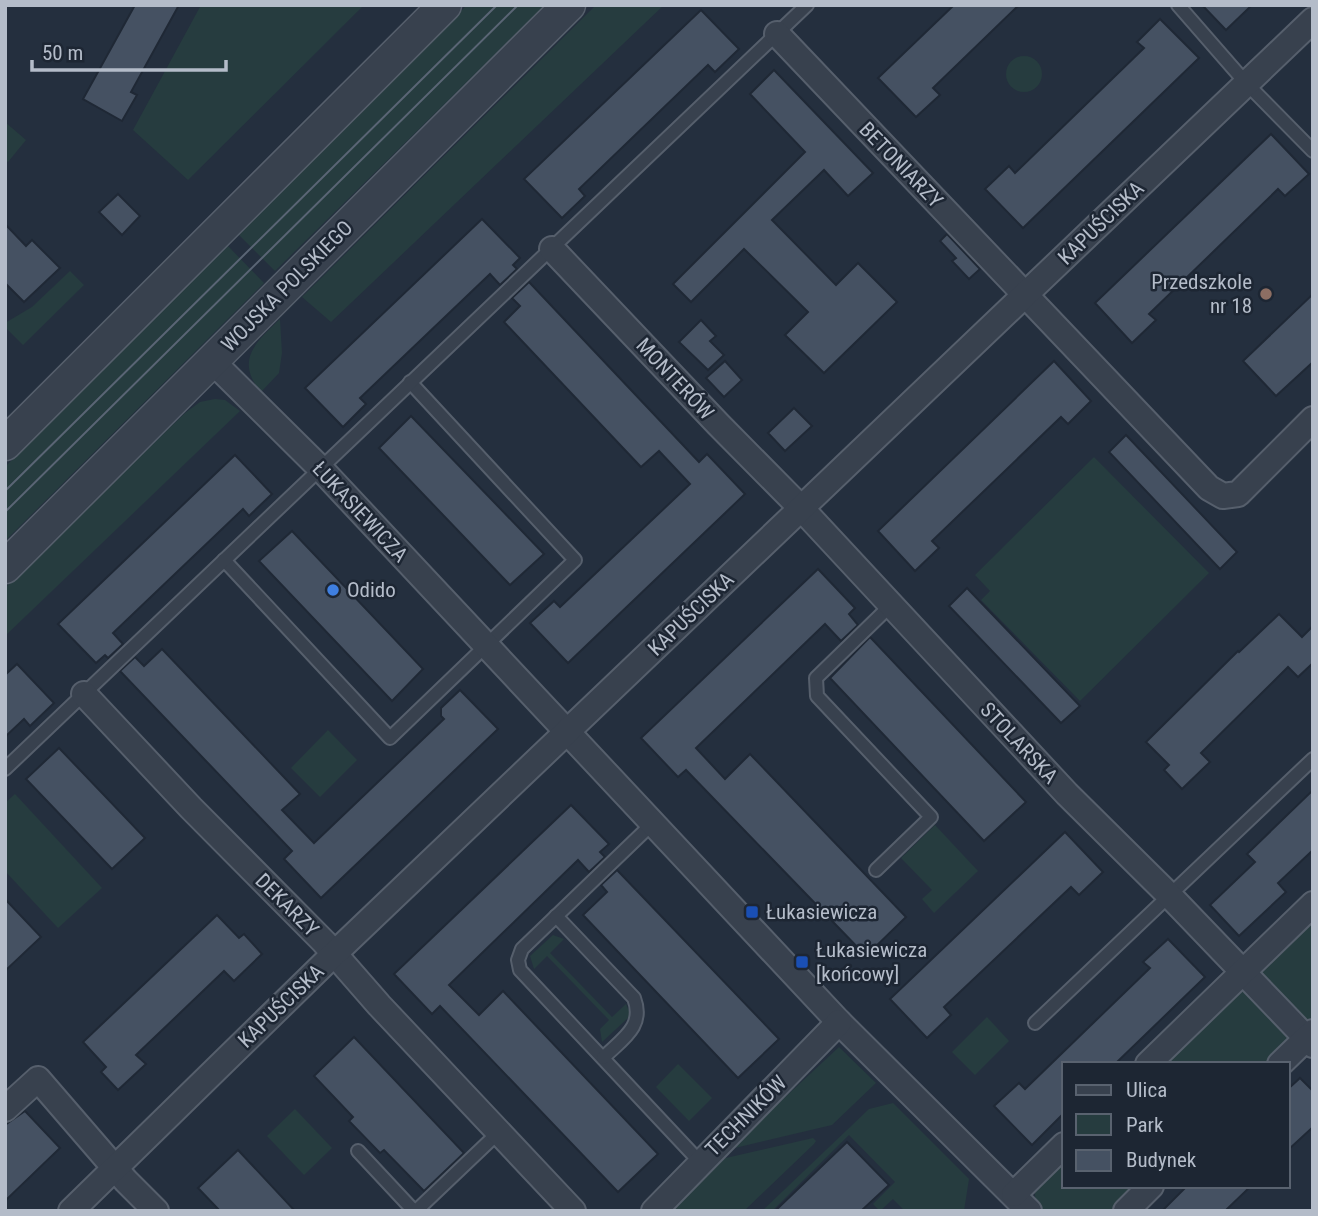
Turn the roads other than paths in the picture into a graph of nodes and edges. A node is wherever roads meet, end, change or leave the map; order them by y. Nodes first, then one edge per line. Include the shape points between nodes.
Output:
1 (445, 5) edge
2 (569, 5) edge
3 (807, 5) edge
4 (1178, 5) edge
5 (1313, 20) edge
6 (777, 34) junction
7 (1246, 83) junction
8 (1313, 150) edge
9 (552, 249) junction
10 (1025, 296) junction
11 (212, 361) junction
12 (410, 382) junction
13 (1313, 419) edge
14 (5, 444) edge
15 (320, 468) junction
16 (801, 508) junction
17 (224, 560) junction
18 (5, 567) edge
19 (890, 606) junction
20 (486, 646) junction
21 (84, 694) junction
22 (567, 734) junction
23 (1313, 759) edge
24 (5, 769) edge
25 (653, 823) junction
26 (876, 870) dead end
27 (1169, 895) junction
28 (1313, 904) edge
29 (555, 916) junction
30 (334, 954) junction
31 (1242, 973) junction
32 (839, 1022) junction
33 (1034, 1023) dead end
34 (1311, 1038) edge
35 (603, 1058) junction
36 (1150, 1062) edge
37 (1282, 1062) edge
38 (5, 1109) edge
39 (499, 1132) junction
40 (1062, 1148) edge
41 (358, 1151) dead end
42 (700, 1162) junction
43 (115, 1168) junction
44 (1149, 1188) edge
45 (1021, 1202) edge
46 (71, 1211) edge
47 (156, 1211) edge
48 (415, 1211) edge
49 (573, 1211) edge
50 (654, 1211) edge
51 (1126, 1211) edge

1 - 14 street
2 - 11 street, WOJSKA POLSKIEGO
3 - 6 lane
4 - 7 lane
5 - 7 street, KAPUŚCISKA
6 - 9 lane
6 - 10 street, BETONIARZY
7 - 8 lane
7 - 10 street, KAPUŚCISKA
9 - 12 lane
9 - 16 street, MONTERÓW
10 - 13 street, BETONIARZY via 1209,488 1223,496 1238,494
10 - 16 street, KAPUŚCISKA
11 - 15 street, ŁUKASIEWICZA
11 - 18 street, WOJSKA POLSKIEGO
12 - 15 lane
12 - 20 lane via 575,560
15 - 17 lane
15 - 20 street, ŁUKASIEWICZA
16 - 19 street, STOLARSKA
16 - 22 street, KAPUŚCISKA
17 - 20 lane via 390,738
17 - 21 lane
19 - 26 lane via 816,678 817,696 931,817
19 - 27 street, STOLARSKA
20 - 22 street, ŁUKASIEWICZA
21 - 24 lane
21 - 30 street, DEKARZY
22 - 25 street, ŁUKASIEWICZA
22 - 30 street, KAPUŚCISKA
23 - 27 lane
25 - 29 lane
25 - 32 street, ŁUKASIEWICZA
27 - 31 street, STOLARSKA
27 - 33 lane
28 - 31 street
29 - 35 lane via 634,998 638,1009 634,1028
29 - 35 lane via 522,949 520,970
30 - 39 street, DEKARZY
30 - 43 street, KAPUŚCISKA
31 - 34 street, STOLARSKA
31 - 36 street
32 - 42 street, TECHNIKÓW
32 - 45 street, ŁUKASIEWICZA
34 - 37 street
35 - 42 lane
38 - 43 street via 38,1079
39 - 48 lane
39 - 49 street, DEKARZY
40 - 45 street
41 - 48 lane
42 - 50 street, TECHNIKÓW
43 - 46 street, KAPUŚCISKA
43 - 47 street
44 - 51 street

